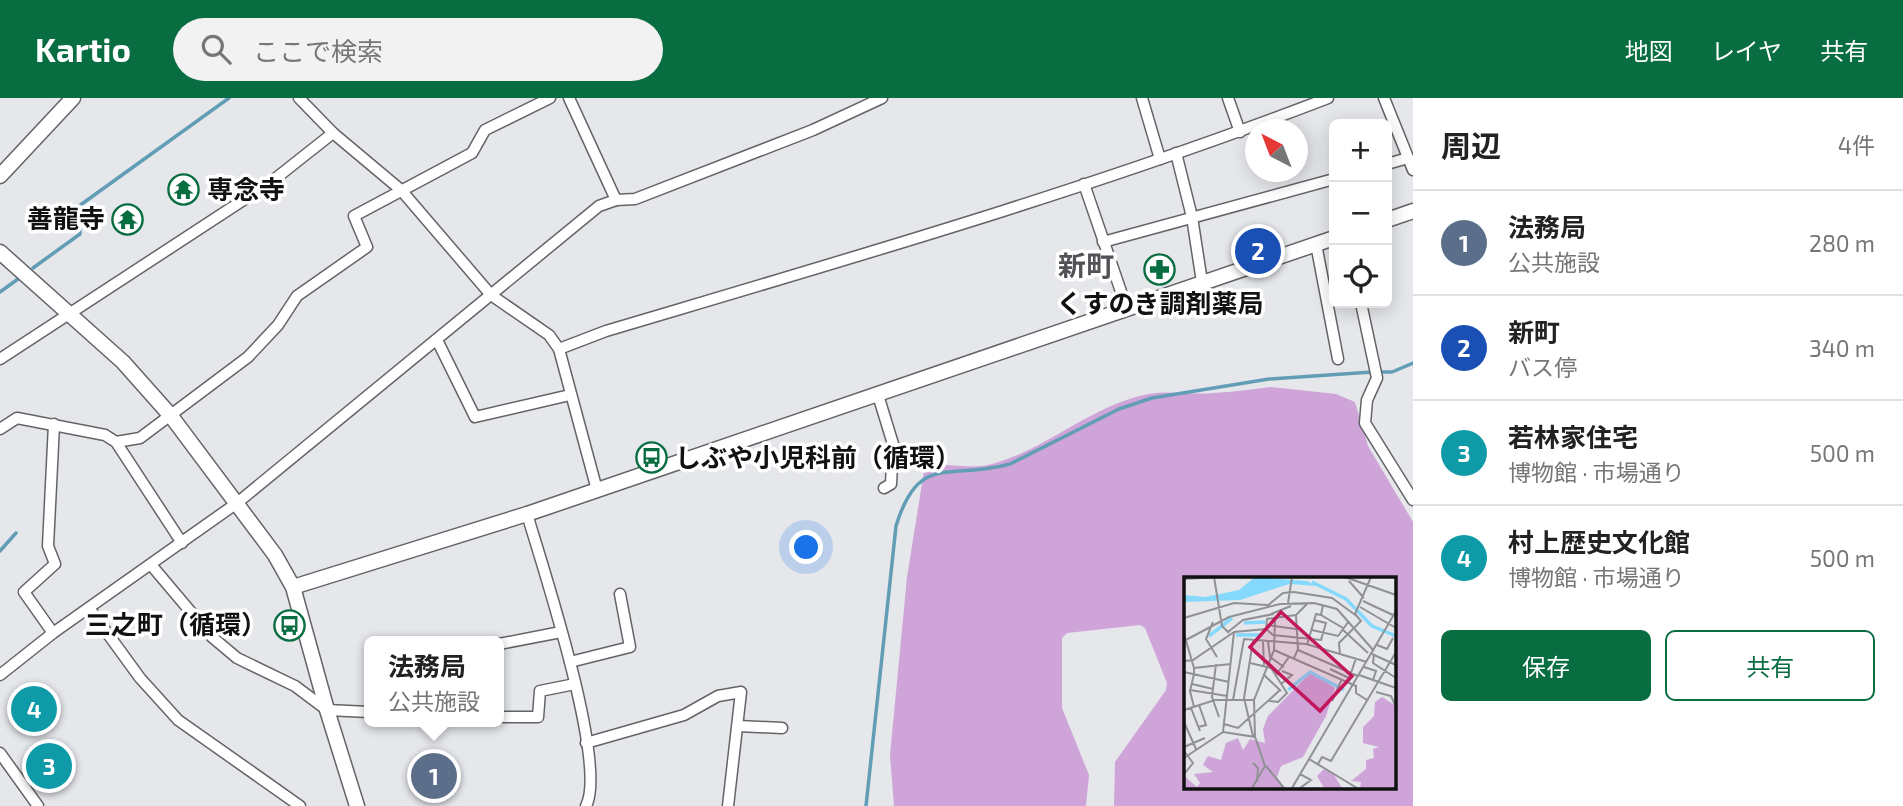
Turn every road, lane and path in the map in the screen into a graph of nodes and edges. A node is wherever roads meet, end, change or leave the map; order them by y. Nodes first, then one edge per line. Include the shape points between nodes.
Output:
1 (73, 98) edge
2 (299, 98) edge
3 (550, 98) edge
4 (569, 98) edge
5 (882, 98) edge
6 (1142, 98) edge
7 (1228, 98) edge
8 (1328, 98) edge
9 (1384, 98) edge
10 (1240, 132) junction
11 (333, 133) junction
12 (1176, 153) junction
13 (1160, 159) junction
14 (1408, 159) junction
15 (1392, 163) edge
16 (1413, 170) edge
17 (0, 176) edge
18 (1329, 180) edge
19 (1084, 184) junction
20 (401, 190) junction
21 (616, 200) junction
22 (1413, 211) edge
23 (1192, 217) junction
24 (1392, 218) edge
25 (1329, 240) edge
26 (1103, 242) junction
27 (1316, 244) junction
28 (0, 252) edge
29 (1202, 282) junction
30 (491, 295) junction
31 (1362, 308) edge
32 (1128, 309) junction
33 (72, 313) junction
34 (437, 340) junction
35 (559, 349) junction
36 (0, 359) edge
37 (1338, 359) dead end
38 (570, 395) junction
39 (878, 395) junction
40 (171, 416) junction
41 (54, 424) junction
42 (0, 429) edge
43 (116, 442) junction
44 (884, 488) dead end
45 (597, 490) junction
46 (1413, 500) edge
47 (237, 503) junction
48 (527, 514) junction
49 (182, 543) junction
50 (152, 566) junction
51 (293, 587) junction
52 (620, 594) dead end
53 (89, 608) junction
54 (561, 632) junction
55 (53, 633) junction
56 (504, 643) edge
57 (570, 662) junction
58 (0, 675) edge
59 (575, 684) junction
60 (327, 710) junction
61 (364, 712) edge
62 (504, 717) edge
63 (738, 726) junction
64 (782, 728) dead end
65 (586, 743) junction
66 (0, 752) edge
67 (38, 806) edge
68 (300, 806) edge
69 (357, 806) edge
70 (586, 806) edge
71 (728, 806) edge

1 - 17 street
2 - 11 street
3 - 20 street via 485,130 472,153
4 - 21 street
5 - 21 street via 744,158 635,199
6 - 13 street
7 - 10 street
8 - 10 street
9 - 14 street
10 - 12 street
11 - 20 street
11 - 33 street via 271,182
12 - 13 street
12 - 23 street
13 - 19 street
14 - 15 street
14 - 16 street
18 - 23 street
19 - 26 street
19 - 35 street
20 - 30 street
20 - 40 street via 354,216 368,247 297,296 248,357
21 - 30 street via 598,206
22 - 24 street
23 - 26 street
23 - 29 street
25 - 27 street
26 - 32 street
27 - 29 street
27 - 37 street
28 - 33 street
29 - 32 street
30 - 34 street
30 - 35 street via 549,335
31 - 46 street via 1377,378 1367,400 1365,423
32 - 39 street
33 - 36 street
33 - 40 street
34 - 38 street via 475,417
34 - 47 street
35 - 38 street
38 - 45 street
39 - 44 street via 893,444 891,484
39 - 45 street
40 - 43 street via 140,438
40 - 47 street
41 - 42 street via 17,418
41 - 43 street via 105,435
41 - 55 street via 48,545 55,564 24,592
43 - 49 street
45 - 48 street
47 - 49 street
47 - 51 street
48 - 51 street
48 - 54 street
49 - 50 street
50 - 53 street
50 - 60 street via 212,637 237,658 295,687
51 - 60 street
52 - 57 street via 630,647
53 - 55 street
53 - 68 street via 140,678 178,720
54 - 56 street
54 - 57 street
55 - 58 street
57 - 59 street
59 - 62 street via 540,691 538,717
59 - 65 street
60 - 61 street
60 - 69 street
63 - 64 street
63 - 65 street via 741,692 718,696 684,715
63 - 71 street
65 - 70 street via 590,758
66 - 67 street

